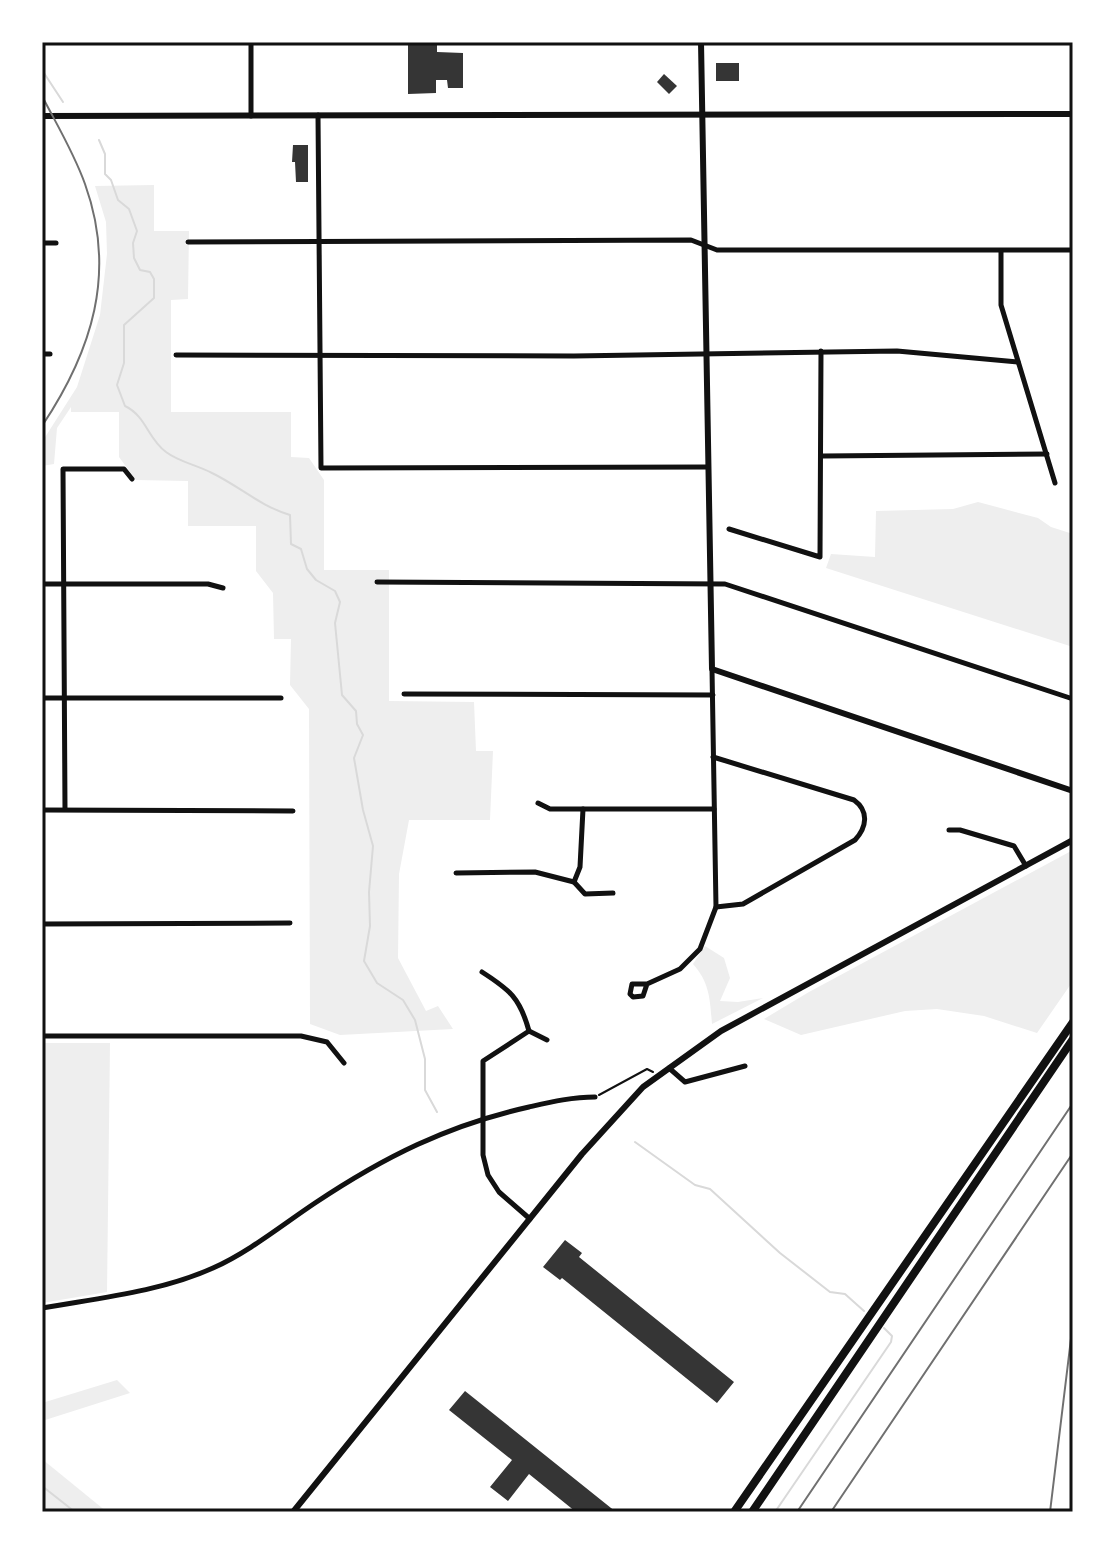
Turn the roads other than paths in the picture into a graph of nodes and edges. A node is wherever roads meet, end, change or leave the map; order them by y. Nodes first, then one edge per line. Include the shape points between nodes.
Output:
1 (251, 42) edge
2 (701, 42) edge
3 (1073, 114) edge
4 (318, 115) junction
5 (701, 115) junction
6 (42, 116) edge
7 (251, 116) junction
8 (319, 241) junction
9 (188, 242) dead end
10 (42, 243) edge
11 (56, 243) dead end
12 (703, 245) junction
13 (1073, 250) edge
14 (1001, 251) junction
15 (821, 351) junction
16 (706, 353) junction
17 (42, 354) edge
18 (50, 354) dead end
19 (176, 355) dead end
20 (321, 356) junction
21 (1018, 362) junction
22 (1047, 454) junction
23 (823, 456) junction
24 (707, 467) junction
25 (132, 479) dead end
26 (1055, 483) dead end
27 (729, 529) dead end
28 (377, 582) dead end
29 (710, 583) junction
30 (42, 584) edge
31 (62, 584) junction
32 (223, 588) dead end
33 (712, 669) junction
34 (404, 694) dead end
35 (713, 695) junction
36 (42, 698) edge
37 (64, 698) junction
38 (281, 698) dead end
39 (1073, 699) edge
40 (713, 757) junction
41 (1073, 791) edge
42 (538, 803) dead end
43 (65, 809) junction
44 (583, 809) junction
45 (714, 809) junction
46 (42, 810) edge
47 (293, 811) dead end
48 (949, 830) dead end
49 (1073, 840) edge
50 (1026, 866) junction
51 (456, 873) dead end
52 (574, 882) junction
53 (613, 893) dead end
54 (716, 907) junction
55 (290, 923) dead end
56 (42, 924) edge
57 (482, 972) dead end
58 (647, 984) dead end
59 (1073, 1022) edge
60 (529, 1031) junction
61 (42, 1036) edge
62 (1073, 1039) edge
63 (547, 1040) dead end
64 (344, 1063) dead end
65 (745, 1066) dead end
66 (668, 1067) junction
67 (595, 1097) dead end
68 (484, 1117) junction
69 (530, 1219) junction
70 (42, 1308) edge
71 (293, 1512) edge
72 (734, 1512) edge
73 (752, 1512) edge

1 - 7 street
2 - 5 street
3 - 5 street
4 - 5 street
4 - 7 street
4 - 8 street
5 - 12 street
6 - 7 street
8 - 9 street
8 - 12 street via 691,240
8 - 20 street
10 - 11 street
12 - 14 street via 717,250
12 - 16 street
13 - 14 street
14 - 21 street via 1001,305
15 - 16 street
15 - 21 street via 897,351
15 - 23 street
16 - 20 street
16 - 24 street
17 - 18 street
19 - 20 street
20 - 24 street via 321,468
21 - 22 street
22 - 23 street
22 - 26 street
23 - 27 street via 820,557
24 - 29 street
25 - 31 street via 124,469 63,469
28 - 29 street
29 - 33 street
29 - 39 street
30 - 31 street
31 - 32 street
31 - 37 street
33 - 35 street
33 - 41 street
34 - 35 street
35 - 40 street
36 - 37 street
37 - 38 street
37 - 43 street
40 - 45 street
40 - 54 street via 854,800 865,814 855,840 743,904
42 - 44 street via 550,809
43 - 46 street
43 - 47 street
44 - 45 street
44 - 52 street via 580,867
45 - 54 street
48 - 50 street via 1014,846
49 - 50 street
50 - 66 street via 721,1031
51 - 52 street via 535,872
52 - 53 street via 585,894
54 - 58 street via 700,949 680,969
55 - 56 street
57 - 60 street via 509,989 523,1007
59 - 72 highway
60 - 63 street
60 - 68 street via 483,1061
61 - 64 street via 301,1036 327,1042
62 - 73 highway
65 - 66 street via 685,1082
66 - 69 street via 582,1154
67 - 68 street
68 - 69 street via 488,1175
68 - 70 street via 438,1133 362,1172 216,1267 156,1287
69 - 71 street

